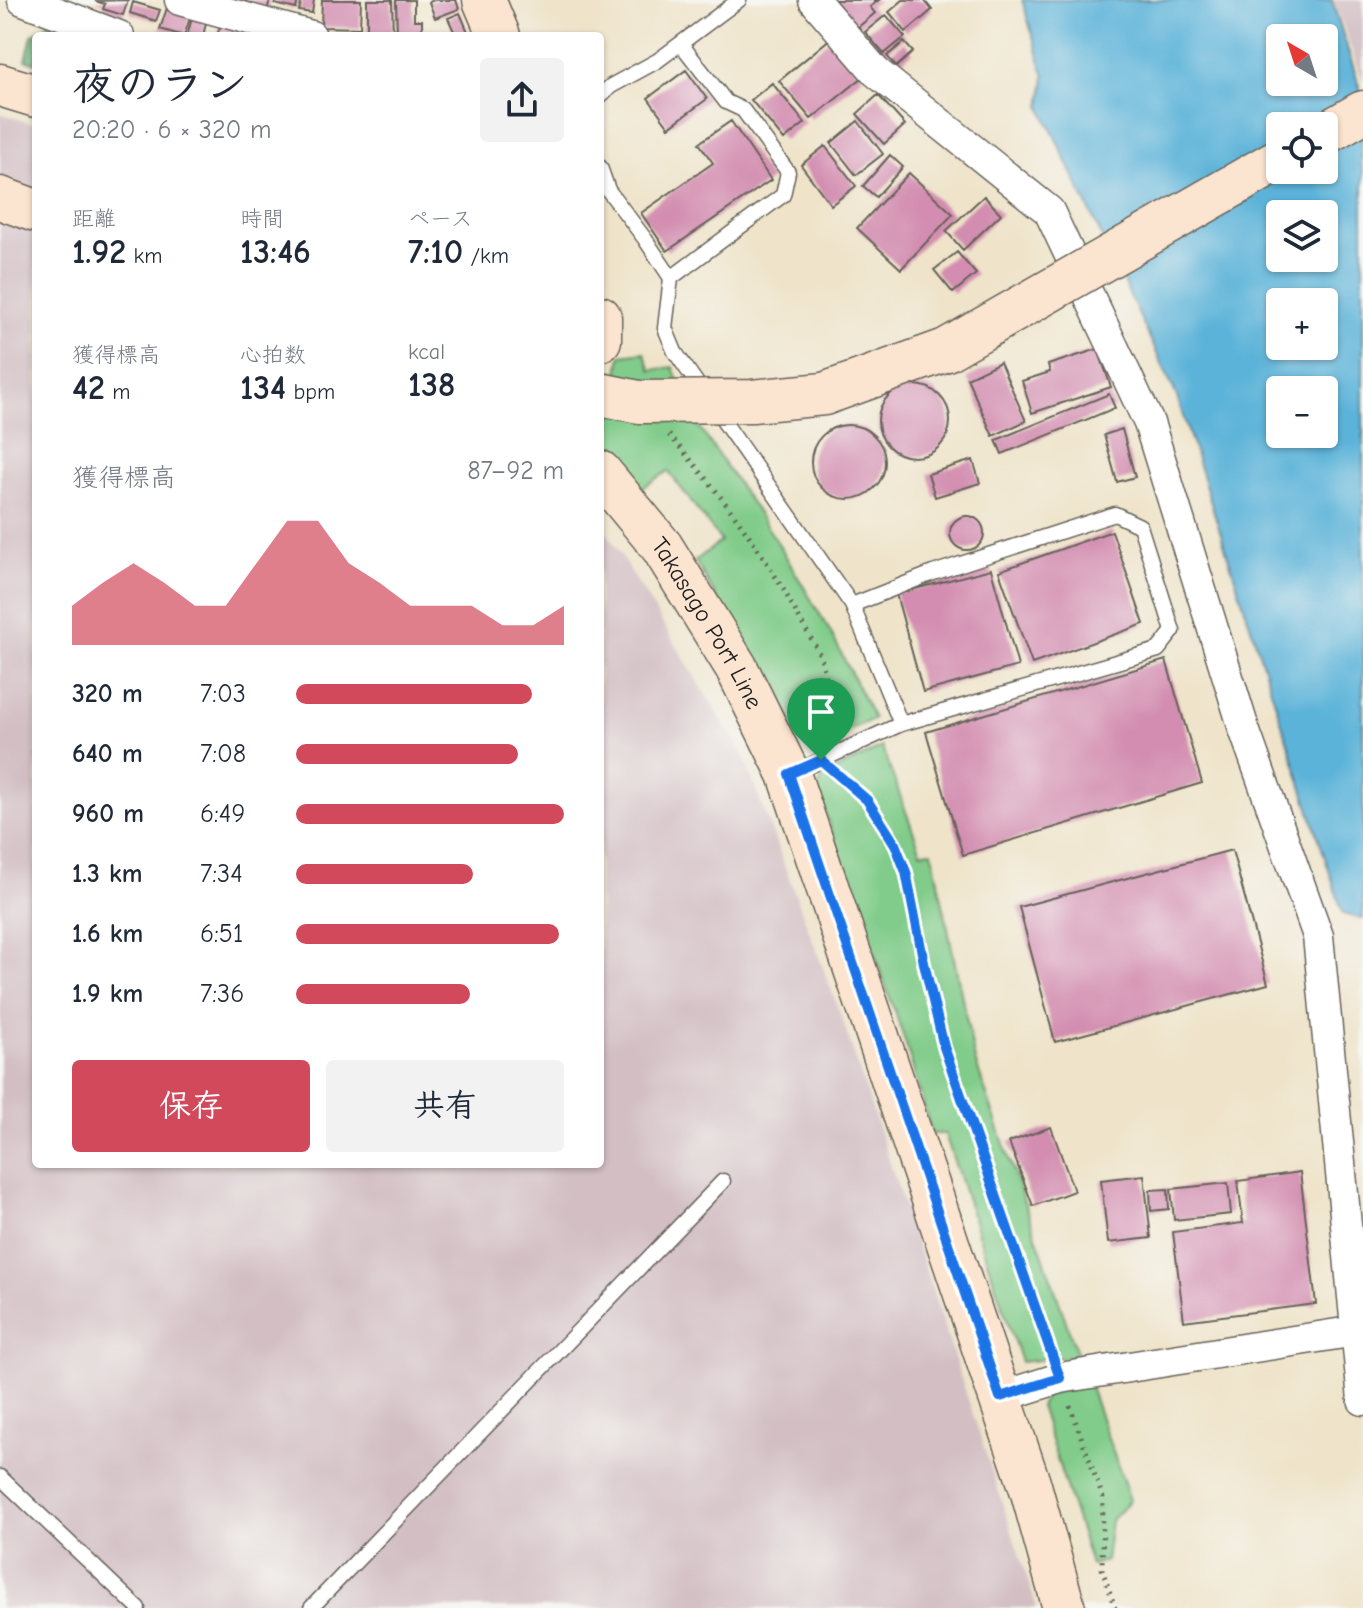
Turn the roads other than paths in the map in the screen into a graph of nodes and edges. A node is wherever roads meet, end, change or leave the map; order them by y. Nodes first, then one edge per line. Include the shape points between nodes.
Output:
1 (23, 0) edge
2 (180, 0) edge
3 (484, 0) edge
4 (739, 0) edge
5 (814, 0) edge
6 (108, 32) edge
7 (296, 32) edge
8 (497, 32) edge
9 (681, 44) junction
10 (0, 85) edge
11 (604, 92) edge
12 (32, 95) edge
13 (1363, 112) edge
14 (1338, 126) edge
15 (1266, 167) edge
16 (604, 178) edge
17 (0, 198) edge
18 (32, 210) edge
19 (671, 278) junction
20 (604, 395) edge
21 (604, 477) edge
22 (852, 605) junction
23 (901, 724) junction
24 (805, 767) junction
25 (723, 1181) dead end
26 (1356, 1331) junction
27 (1000, 1397) junction
28 (1363, 1400) edge
29 (0, 1477) edge
30 (138, 1608) edge
31 (311, 1608) edge
32 (1064, 1608) edge

1 - 6 street
2 - 7 street
3 - 8 main road
4 - 9 lane
5 - 26 street via 876,72 1049,211 1149,423 1244,729 1318,936
9 - 11 lane
9 - 19 lane via 726,102 743,110 788,172 783,195
10 - 12 main road
13 - 14 main road
15 - 20 main road, bridge via 946,350 824,394 653,402
16 - 19 lane
17 - 18 main road
19 - 22 lane via 665,328 675,352
21 - 24 main road, Takasago Port Line via 662,547
22 - 23 lane
22 - 23 lane via 1115,514 1140,526 1173,631 1158,650
23 - 24 lane
24 - 27 main road, Takasago Port Line
25 - 31 lane
26 - 27 street via 1060,1378
26 - 28 street
27 - 32 main road, Takasago Port Line
29 - 30 lane

